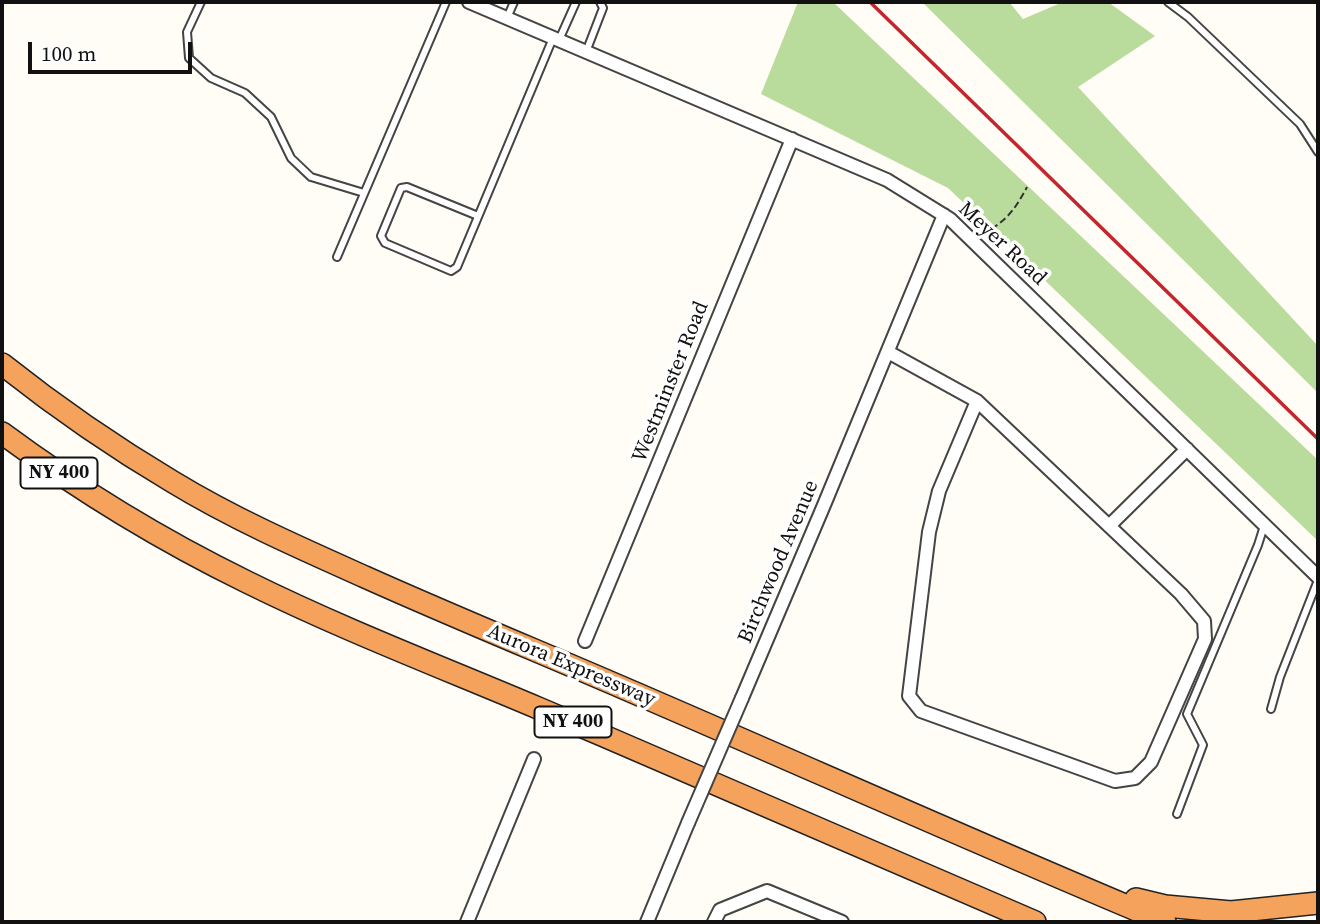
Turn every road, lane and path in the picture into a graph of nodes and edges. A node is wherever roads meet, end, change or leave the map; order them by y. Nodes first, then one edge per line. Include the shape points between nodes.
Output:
1 (201, 2) edge
2 (446, 2) edge
3 (469, 2) edge
4 (514, 2) edge
5 (576, 2) edge
6 (600, 2) edge
7 (1168, 2) edge
8 (507, 18) junction
9 (556, 39) junction
10 (586, 52) junction
11 (792, 139) junction
12 (1318, 152) edge
13 (1027, 187) dead end
14 (364, 193) junction
15 (944, 215) junction
16 (478, 216) junction
17 (974, 241) junction
18 (337, 257) dead end
19 (888, 352) junction
20 (2, 364) edge
21 (977, 401) junction
22 (2, 433) edge
23 (1187, 449) junction
24 (1265, 524) junction
25 (1109, 526) junction
26 (1318, 578) edge
27 (585, 641) dead end
28 (1271, 709) dead end
29 (534, 759) dead end
30 (1177, 814) dead end
31 (1067, 882) junction
32 (1318, 903) edge
33 (467, 922) edge
34 (647, 922) edge
35 (714, 922) edge
36 (842, 922) edge
37 (1035, 922) edge
38 (1165, 922) edge

1 - 14 lane via 187,32 188,58 211,78 245,93 271,117 291,158 311,177
2 - 14 lane
3 - 8 street, Meyer Road
4 - 8 lane
5 - 9 lane
6 - 10 lane via 603,8
7 - 12 lane via 1300,124
8 - 9 street, Meyer Road
9 - 10 street, Meyer Road
9 - 16 lane
10 - 11 street, Meyer Road
11 - 15 street, Meyer Road via 887,180
11 - 27 street, Westminster Road
13 - 17 path via 1006,219
14 - 18 lane
15 - 17 street, Meyer Road
15 - 19 street, Birchwood Avenue
16 - 16 lane via 457,267 451,271 385,243 381,236 401,188
17 - 23 street, Meyer Road
19 - 21 street
19 - 34 street, Birchwood Avenue, bridge
20 - 31 highway, Aurora Expressway / NY 400 via 99,435 174,483 251,524
21 - 25 street
21 - 25 street via 939,491 929,532 909,695 921,710 1115,781 1135,778 1151,762 1205,639 1204,621
22 - 37 highway, NY 400 via 117,510 249,583
23 - 24 street, Meyer Road
23 - 25 street
24 - 26 street, Meyer Road
24 - 30 lane via 1186,714 1203,745
26 - 28 lane
29 - 33 street
31 - 32 highway via 1165,906 1231,912
31 - 38 highway, Aurora Expressway / NY 400
35 - 36 street via 720,910 767,891

